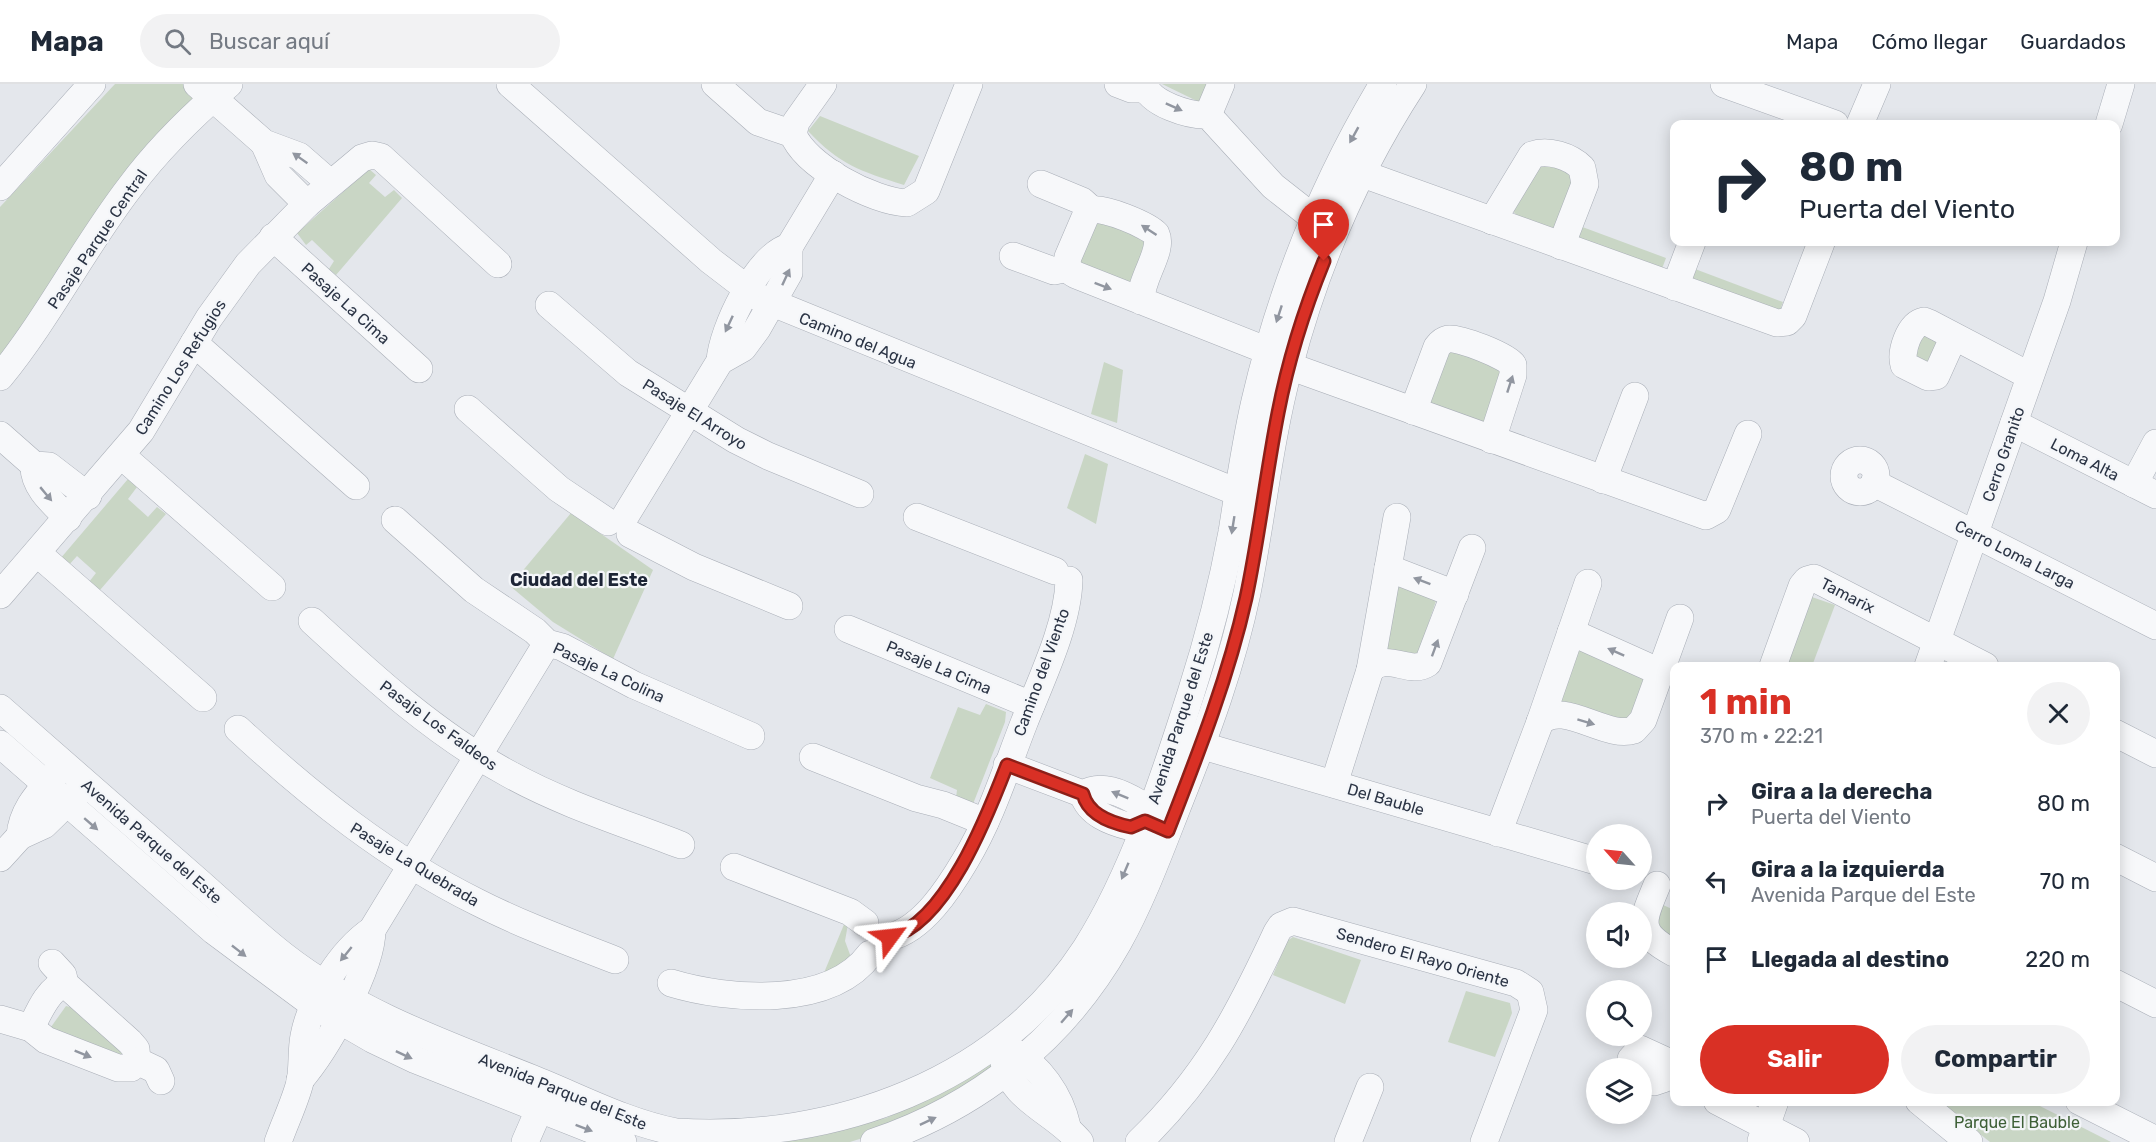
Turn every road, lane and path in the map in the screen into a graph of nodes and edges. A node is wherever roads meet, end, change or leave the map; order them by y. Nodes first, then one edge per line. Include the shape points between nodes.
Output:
1 (92, 84) edge
2 (510, 84) edge
3 (715, 84) edge
4 (823, 84) edge
5 (969, 84) edge
6 (1118, 84) edge
7 (1221, 84) edge
8 (1383, 84) edge
9 (1413, 84) edge
10 (1877, 84) edge
11 (2121, 84) edge
12 (1145, 86) edge
13 (1736, 86) edge
14 (213, 88) edge
15 (1208, 115) junction
16 (1825, 120) edge
17 (1862, 120) edge
18 (2110, 120) edge
19 (793, 135) junction
20 (264, 143) junction
21 (833, 174) junction
22 (1363, 174) junction
23 (330, 183) junction
24 (1041, 184) dead end
25 (0, 187) edge
26 (307, 204) junction
27 (1092, 210) junction
28 (1315, 219) junction
29 (1492, 220) junction
30 (273, 237) junction
31 (1561, 246) junction
32 (1690, 246) edge
33 (1820, 246) edge
34 (2073, 246) edge
35 (789, 248) junction
36 (1013, 256) dead end
37 (498, 264) dead end
38 (1068, 268) junction
39 (1675, 287) junction
40 (748, 290) junction
41 (1142, 301) junction
42 (771, 304) junction
43 (549, 305) dead end
44 (1954, 336) dead end
45 (194, 343) junction
46 (1278, 358) junction
47 (720, 361) junction
48 (419, 369) dead end
49 (2030, 376) junction
50 (0, 377) edge
51 (1635, 396) dead end
52 (468, 409) dead end
53 (689, 411) junction
54 (1413, 411) junction
55 (2156, 419) edge
56 (2014, 423) junction
57 (2156, 429) edge
58 (1748, 434) dead end
59 (0, 435) edge
60 (1492, 440) junction
61 (2156, 442) edge
62 (122, 456) junction
63 (34, 465) junction
64 (1603, 480) junction
65 (1874, 483) dead end
66 (356, 486) dead end
67 (2145, 490) edge
68 (1238, 492) junction
69 (860, 494) dead end
70 (88, 496) junction
71 (1263, 502) junction
72 (916, 517) dead end
73 (1397, 517) dead end
74 (68, 518) junction
75 (395, 520) dead end
76 (622, 524) junction
77 (1975, 533) junction
78 (1472, 548) dead end
79 (37, 553) junction
80 (1388, 568) junction
81 (1588, 583) dead end
82 (272, 587) dead end
83 (1455, 594) junction
84 (0, 595) edge
85 (789, 606) dead end
86 (1680, 618) dead end
87 (312, 621) dead end
88 (2156, 626) edge
89 (848, 629) dead end
90 (1571, 633) junction
91 (547, 643) junction
92 (1933, 654) edge
93 (1774, 662) edge
94 (1968, 662) edge
95 (1370, 670) junction
96 (1660, 672) junction
97 (203, 698) dead end
98 (1031, 705) junction
99 (0, 708) edge
100 (1540, 722) junction
101 (238, 729) dead end
102 (751, 736) dead end
103 (2120, 736) edge
104 (1176, 738) junction
105 (0, 744) edge
106 (1202, 745) junction
107 (2156, 754) edge
108 (478, 756) junction
109 (813, 757) dead end
110 (64, 764) junction
111 (1007, 765) junction
112 (86, 783) junction
113 (46, 784) junction
114 (1334, 784) junction
115 (67, 803) junction
116 (985, 822) junction
117 (1157, 826) junction
118 (1498, 833) junction
119 (20, 836) junction
120 (681, 845) dead end
121 (0, 858) edge
122 (1586, 858) edge
123 (2120, 860) edge
124 (412, 865) junction
125 (734, 867) dead end
126 (2156, 878) edge
127 (1657, 885) edge
128 (880, 946) junction
129 (1670, 951) edge
130 (615, 960) dead end
131 (671, 983) dead end
132 (2120, 986) edge
133 (332, 1002) junction
134 (2156, 1004) edge
135 (0, 1018) edge
136 (31, 1028) junction
137 (1001, 1044) junction
138 (1632, 1058) edge
139 (137, 1061) junction
140 (1016, 1066) junction
141 (1660, 1077) edge
142 (161, 1081) dead end
143 (1370, 1087) dead end
144 (1729, 1106) edge
145 (1925, 1106) edge
146 (2089, 1106) edge
147 (539, 1110) junction
148 (1767, 1123) edge
149 (1074, 1134) edge
150 (1147, 1139) edge
151 (2156, 1140) edge
152 (278, 1142) edge
153 (525, 1142) edge
154 (623, 1142) edge
155 (874, 1142) edge
156 (1348, 1142) edge
157 (1484, 1142) edge
158 (1796, 1142) edge
159 (1970, 1142) edge

1 - 25 street
2 - 40 street, Camino del Agua
3 - 19 street via 758,122
4 - 19 street via 796,122
5 - 21 street via 929,184 914,201 891,201
6 - 12 street via 1131,89
7 - 15 street
8 -> 28 street, Avenida Parque del Este via 1350,142
9 - 22 street, Avenida Parque del Este
10 - 17 street
11 - 18 street
12 -> 15 street via 1151,96 1183,111
13 - 16 street
14 - 20 street
14 - 50 street, Pasaje Parque Central via 129,187 46,316
15 - 28 street via 1274,186
19 - 21 street via 802,150
23 -> 20 street via 298,156
20 - 26 street via 278,175
21 - 35 street
22 - 29 street
22 - 46 street, Avenida Parque del Este
23 - 26 street, Camino Los Refugios
23 - 37 street, Camino Los Refugios via 362,158 372,155 384,160
24 - 27 street via 1082,201
26 - 30 street, Camino Los Refugios
27 - 38 street via 1086,215 1068,257
41 -> 27 street via 1143,280 1158,247 1156,234 1105,210
28 -> 46 street, Avenida Parque del Este via 1287,289
29 - 31 street
29 - 31 street via 1532,155 1543,152 1566,158 1582,168 1585,184
30 - 45 street, Camino Los Refugios via 226,293
30 - 48 street, Pasaje La Cima
31 - 39 street
32 - 39 street
33 - 39 street via 1793,316 1782,323
34 - 49 street, Cerro Granito
35 - 40 street via 772,256
42 -> 35 street via 789,273
36 - 38 street via 1054,271
38 -> 41 street via 1076,275
40 - 42 street, Camino del Agua
40 -> 47 street via 726,331
41 - 46 street
42 - 47 street via 743,348
42 - 68 street, Camino del Agua
43 - 53 street, Pasaje El Arroyo via 612,362
44 - 49 street
45 - 62 street, Camino Los Refugios via 150,418
45 - 66 street
46 - 54 street
46 - 68 street, Avenida Parque del Este via 1249,428
46 - 71 street, Avenida Parque del Este via 1278,411
47 - 53 street
49 - 56 street, Cerro Granito
51 - 64 street
52 - 76 street via 559,489
53 - 69 street, Pasaje El Arroyo via 751,449
53 - 76 street
54 - 60 street
60 -> 54 street via 1513,375 1513,365 1504,357 1457,340 1443,340
55 - 57 street
56 - 67 street, Loma Alta
56 - 77 street, Cerro Granito
58 - 64 street via 1717,510 1711,515
59 - 63 street
60 - 64 street
61 - 67 street
62 - 70 street, Camino Los Refugios
62 - 82 street
63 - 70 street via 49,466
63 -> 74 street via 39,486
65 - 77 street, Cerro Loma Larga
68 - 71 street, Camino del Agua
68 -> 104 street, Avenida Parque del Este via 1214,614
70 - 74 street, Camino Los Refugios
71 - 106 street, Avenida Parque del Este via 1239,628
72 - 98 street, Camino del Viento via 1062,575 1064,612
73 - 80 street
74 - 79 street, Camino Los Refugios
75 - 91 street, Pasaje La Colina via 474,590
76 - 85 street via 694,567
77 - 88 street, Cerro Loma Larga
77 - 92 street, Cerro Granito
78 - 83 street
79 - 84 street, Camino Los Refugios
79 - 97 street
83 -> 80 street
80 - 95 street
81 - 90 street
95 -> 83 street via 1387,661 1419,668 1428,663
86 - 96 street
87 - 108 street, Pasaje Los Faldeos via 394,694
89 - 98 street, Pasaje La Cima
96 -> 90 street
90 - 100 street
91 - 102 street, Pasaje La Colina
91 - 108 street
92 - 93 street, Tamarix via 1814,578 1804,583
92 - 94 street
95 - 114 street
100 -> 96 street via 1557,714 1621,732 1635,730 1643,720
98 - 111 street, Camino del Viento
99 - 110 street, Avenida Parque del Este
100 - 118 street
101 - 124 street, Pasaje La Quebrada via 333,812
103 - 107 street
104 - 106 street, Del Bauble
104 - 117 street, Avenida Parque del Este
105 - 113 street, Avenida Parque del Este
106 - 114 street, Del Bauble
106 - 117 street, Avenida Parque del Este
108 - 120 street, Pasaje Los Faldeos via 542,790
108 - 124 street
109 - 116 street
110 - 112 street, Avenida Parque del Este
110 - 113 street
111 - 116 street, Camino del Viento
111 - 117 street via 1083,794 1101,788 1133,800
112 - 115 street
112 - 133 street, Avenida Parque del Este
113 - 115 street, Avenida Parque del Este
113 - 119 street via 26,810
114 - 118 street, Del Bauble
115 - 119 street via 44,825
115 -> 133 street, Avenida Parque del Este via 214,932
116 - 128 street, Camino del Viento via 940,897 915,923
117 -> 137 street, Avenida Parque del Este via 1084,951 1046,1001
140 -> 117 street, Avenida Parque del Este via 1075,1007 1105,965 1131,918
118 - 122 street, Del Bauble
119 - 121 street
123 - 126 street
124 - 130 street, Pasaje La Quebrada via 478,903
124 - 133 street via 372,930 366,966
125 - 128 street via 850,912 865,923 879,922 887,928
127 - 129 street via 1644,917 1645,930 1654,942
128 - 131 street via 841,979 787,994 731,996
132 - 134 street
133 - 137 street, Avenida Parque del Este via 408,1028 621,1116 670,1131 728,1138 814,1132 873,1116 948,1082
133 -> 147 street, Avenida Parque del Este via 416,1060
133 - 152 street via 304,1034 300,1080
135 - 136 street
136 -> 139 street via 46,1040 118,1068 131,1068
136 - 139 street via 57,987 58,974 130,1041 136,1049
137 - 140 street
138 - 141 street via 1645,1049 1664,1060
139 - 142 street via 156,1070
140 - 149 street via 1038,1110
155 -> 140 street, Avenida Parque del Este via 939,1115
143 - 156 street
144 - 148 street
145 - 159 street
146 - 151 street
147 - 153 street
147 -> 154 street, Avenida Parque del Este
148 - 158 street
150 - 157 street, Sendero El Rayo Oriente via 1225,1037 1277,932 1286,922 1300,922 1543,993

